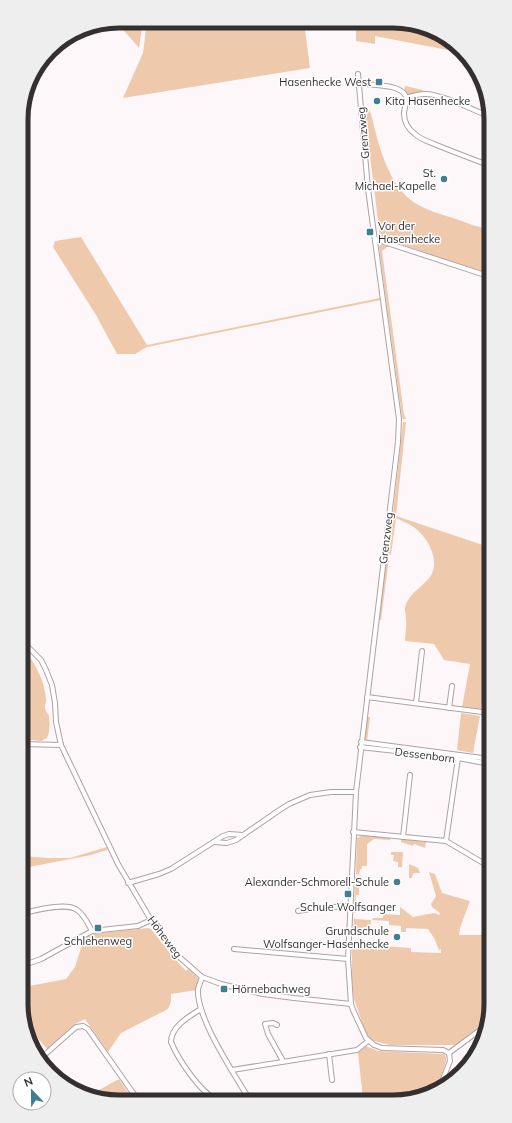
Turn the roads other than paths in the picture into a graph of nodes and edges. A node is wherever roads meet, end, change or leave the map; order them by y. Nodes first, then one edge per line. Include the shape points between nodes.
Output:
1 (358, 74) dead end
2 (359, 83) junction
3 (406, 98) junction
4 (484, 114) edge
5 (484, 164) edge
6 (376, 239) junction
7 (484, 275) edge
8 (28, 647) edge
9 (422, 651) dead end
10 (452, 686) dead end
11 (367, 697) junction
12 (416, 703) junction
13 (449, 708) junction
14 (484, 712) edge
15 (28, 744) edge
16 (360, 745) junction
17 (62, 746) junction
18 (458, 758) junction
19 (484, 758) edge
20 (484, 763) edge
21 (410, 775) dead end
22 (356, 792) junction
23 (353, 832) junction
24 (244, 835) junction
25 (404, 837) junction
26 (446, 841) junction
27 (214, 842) junction
28 (484, 863) edge
29 (128, 883) junction
30 (350, 906) junction
31 (298, 911) dead end
32 (28, 912) edge
33 (151, 920) junction
34 (92, 931) junction
35 (234, 949) dead end
36 (348, 959) junction
37 (28, 964) edge
38 (202, 977) junction
39 (351, 1004) junction
40 (201, 1009) junction
41 (276, 1025) dead end
42 (480, 1030) edge
43 (368, 1041) junction
44 (449, 1053) junction
45 (329, 1054) junction
46 (44, 1055) edge
47 (283, 1061) junction
48 (232, 1070) junction
49 (332, 1080) dead end
50 (442, 1080) edge
51 (134, 1095) edge
52 (210, 1095) edge
53 (247, 1095) edge

1 - 2 street, Grenzweg
2 - 3 street via 396,88
2 - 6 street, Grenzweg via 368,189
3 - 4 street via 431,94
3 - 5 street via 406,122 415,135
6 - 7 street
6 - 11 street, Grenzweg via 399,419
8 - 17 street, Höheweg via 41,660 52,684 56,722
9 - 12 street
10 - 13 street
11 - 12 street
11 - 16 street, Grenzweg
12 - 13 street
13 - 14 street
15 - 17 street
16 - 18 street, Dessenborn
16 - 19 street, Dessenborn
16 - 22 street, Grenzweg
17 - 29 street, Höheweg
18 - 20 street, Dessenborn
18 - 26 street
21 - 25 street
22 - 23 street, Grenzweg
22 - 24 street via 310,795 289,804
23 - 25 street
23 - 30 street, Grenzweg
24 - 27 street via 231,842
24 - 27 street via 229,834
25 - 26 street
26 - 28 street
27 - 29 street via 171,869
29 - 33 street, Höheweg
30 - 31 street
30 - 36 street, Grenzweg
32 - 34 street via 73,907 79,911
33 - 34 street via 138,926
33 - 38 street, Höheweg via 177,955
34 - 37 street
35 - 36 street
36 - 39 street, Grenzweg
38 - 39 street, Höheweg via 264,994
38 - 40 street via 198,989
39 - 43 street
40 - 48 street
40 - 52 street via 178,1026 173,1032 171,1042 190,1074
41 - 47 street via 265,1024
42 - 44 street
43 - 44 street via 382,1048 443,1050
43 - 45 street via 357,1050
44 - 50 street via 450,1061
45 - 47 street
45 - 49 street
46 - 51 street via 76,1028 83,1026 88,1029
47 - 48 street
48 - 53 street

